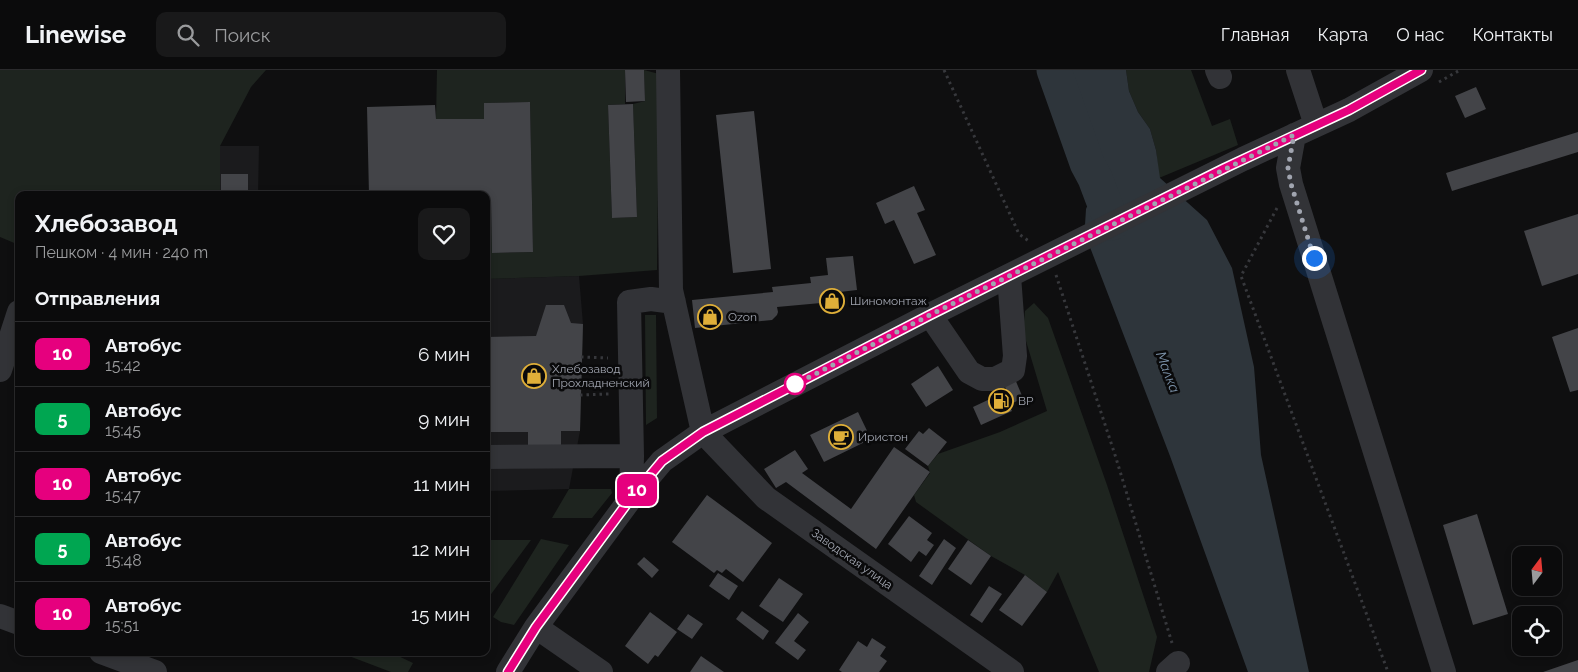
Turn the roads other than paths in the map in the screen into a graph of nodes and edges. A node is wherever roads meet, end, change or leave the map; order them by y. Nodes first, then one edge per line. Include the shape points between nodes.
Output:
1 (668, 70) edge
2 (1298, 70) edge
3 (1421, 70) edge
4 (1316, 125) junction
5 (1294, 135) junction
6 (1009, 276) junction
7 (674, 302) junction
8 (930, 315) junction
9 (15, 324) edge
10 (0, 370) edge
11 (703, 432) junction
12 (490, 456) edge
13 (632, 456) junction
14 (631, 498) junction
15 (0, 616) edge
16 (15, 622) edge
17 (536, 627) junction
18 (112, 656) edge
19 (155, 672) edge
20 (508, 672) edge
21 (601, 672) edge
22 (1012, 672) edge
23 (1444, 672) edge

1 - 7 street via 671,290
2 - 4 street
3 - 4 street
4 - 5 street
5 - 6 street
5 - 23 street via 1288,168 1291,184
6 - 8 street
6 - 8 street via 1015,356 1013,370 1001,376 982,379 969,372
7 - 11 street
7 - 13 street via 651,298 629,302
8 - 11 street
9 - 10 street
11 - 14 street via 662,461
11 - 22 street, Заводская улица via 766,498
12 - 13 street
13 - 14 street
14 - 17 street
15 - 16 street
17 - 20 street
17 - 21 street
18 - 19 street

